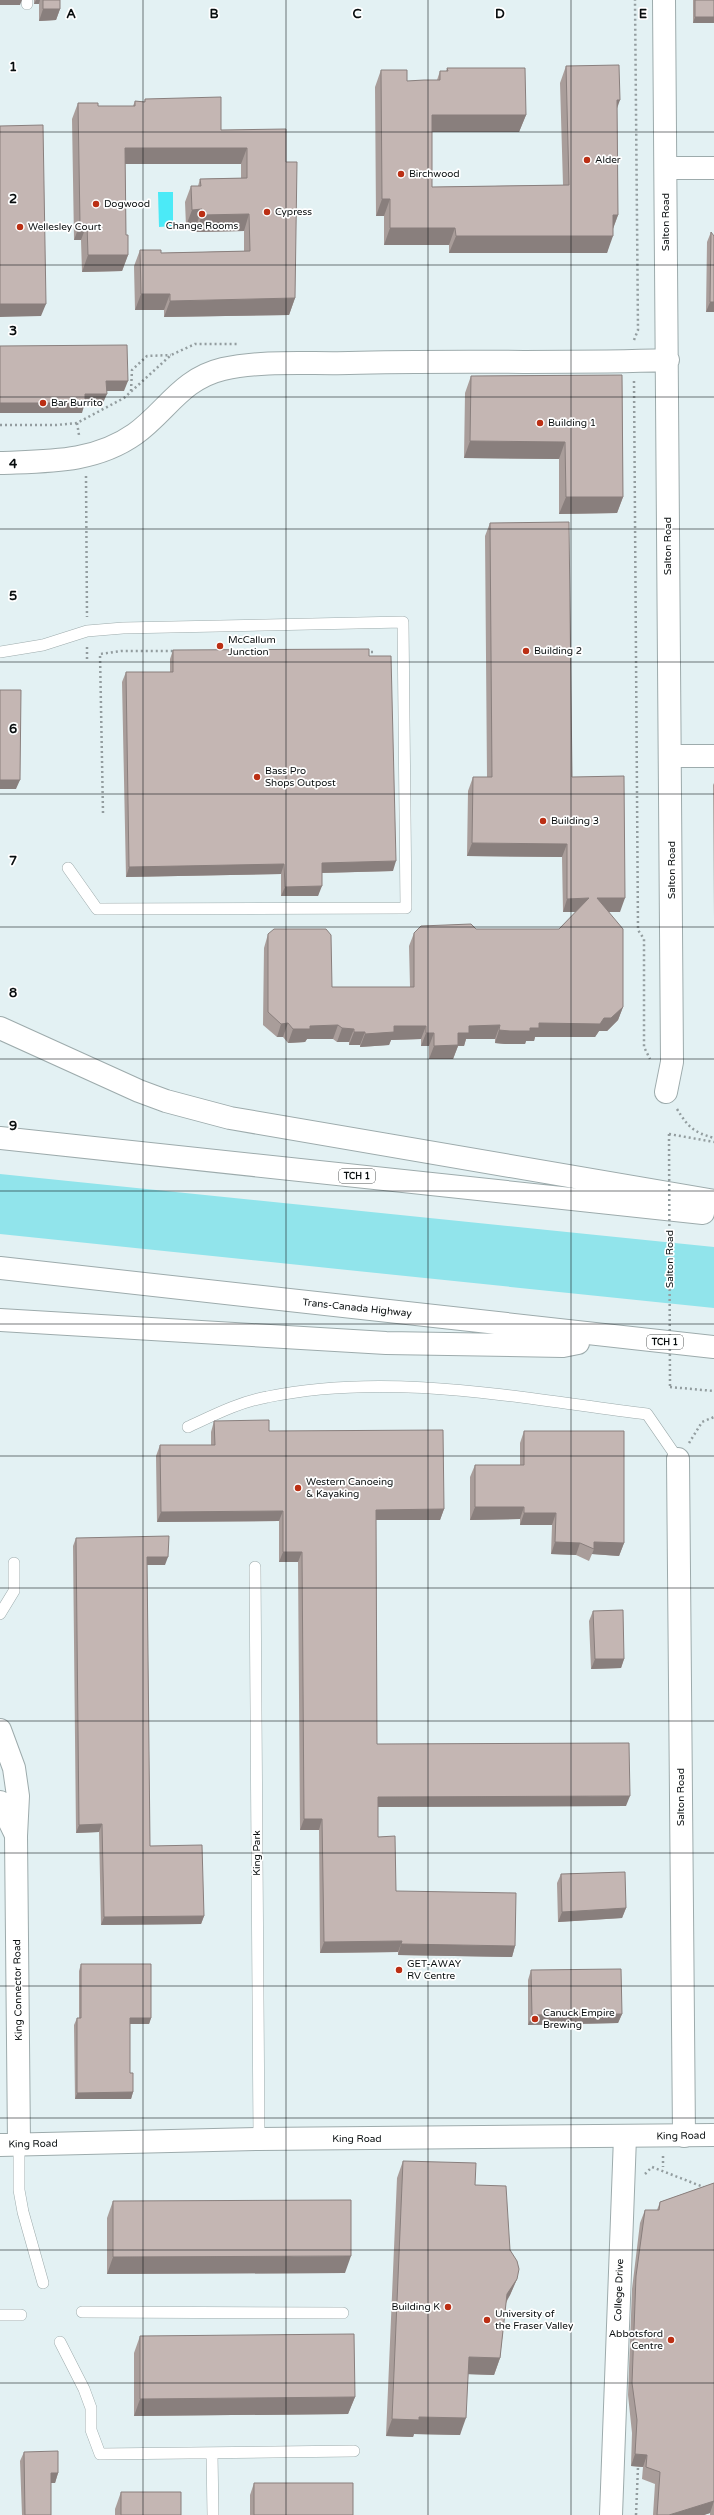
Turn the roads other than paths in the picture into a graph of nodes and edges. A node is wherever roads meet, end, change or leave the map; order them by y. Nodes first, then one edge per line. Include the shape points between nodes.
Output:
1 (664, 0) edge
2 (666, 168) junction
3 (714, 168) edge
4 (668, 360) junction
5 (0, 463) edge
6 (0, 652) edge
7 (671, 756) junction
8 (714, 756) edge
9 (68, 868) dead end
10 (0, 1028) edge
11 (666, 1092) dead end
12 (0, 1138) edge
13 (714, 1201) edge
14 (714, 1214) edge
15 (0, 1268) edge
16 (0, 1320) edge
17 (38, 1321) junction
18 (0, 1327) edge
19 (616, 1338) junction
20 (714, 1347) edge
21 (188, 1427) dead end
22 (678, 1459) joint
23 (14, 1563) dead end
24 (255, 1567) dead end
25 (0, 1614) edge
26 (0, 1730) edge
27 (0, 1802) edge
28 (16, 1836) junction
29 (714, 2135) edge
30 (684, 2136) junction
31 (625, 2137) junction
32 (259, 2139) junction
33 (10, 2144) edge
34 (43, 2283) dead end
35 (82, 2312) dead end
36 (343, 2314) dead end
37 (0, 2315) edge
38 (21, 2315) dead end
39 (60, 2342) dead end
40 (354, 2451) dead end
41 (212, 2453) junction
42 (213, 2515) edge
43 (611, 2515) edge

1 - 2 main road, Salton Road
2 - 3 main road
2 - 4 main road, Salton Road
4 - 5 main road via 402,361 257,365 223,370 188,384 134,435 84,458
4 - 7 main road, Salton Road
6 - 9 lane via 43,645 87,631 180,626 403,622 406,908 97,909
7 - 8 main road
7 - 11 main road, Salton Road via 672,1062
10 - 13 main road via 139,1091 230,1118
12 - 14 main road, TCH 1
15 - 19 main road, Trans-Canada Highway / TCH 1
16 - 17 main road
17 - 18 main road
17 - 19 main road via 241,1336 386,1343 563,1346
19 - 20 main road, Trans-Canada Highway / TCH 1
21 - 22 lane via 237,1405 267,1397 321,1389 448,1389 647,1414
22 - 30 main road, Salton Road
23 - 25 lane via 14,1591
24 - 32 lane, King Park
26 - 28 main road, King Connector Road via 14,1768 18,1796
27 - 28 main road, King Connector Road
28 - 33 main road, King Connector Road
29 - 30 main road, King Road
30 - 31 main road, King Road
31 - 32 main road, King Road
31 - 43 main road, College Drive
32 - 33 main road, King Road
33 - 34 lane via 22,2212
35 - 36 lane
37 - 38 lane
39 - 41 lane via 91,2408 91,2430 100,2454
40 - 41 lane
41 - 42 lane

